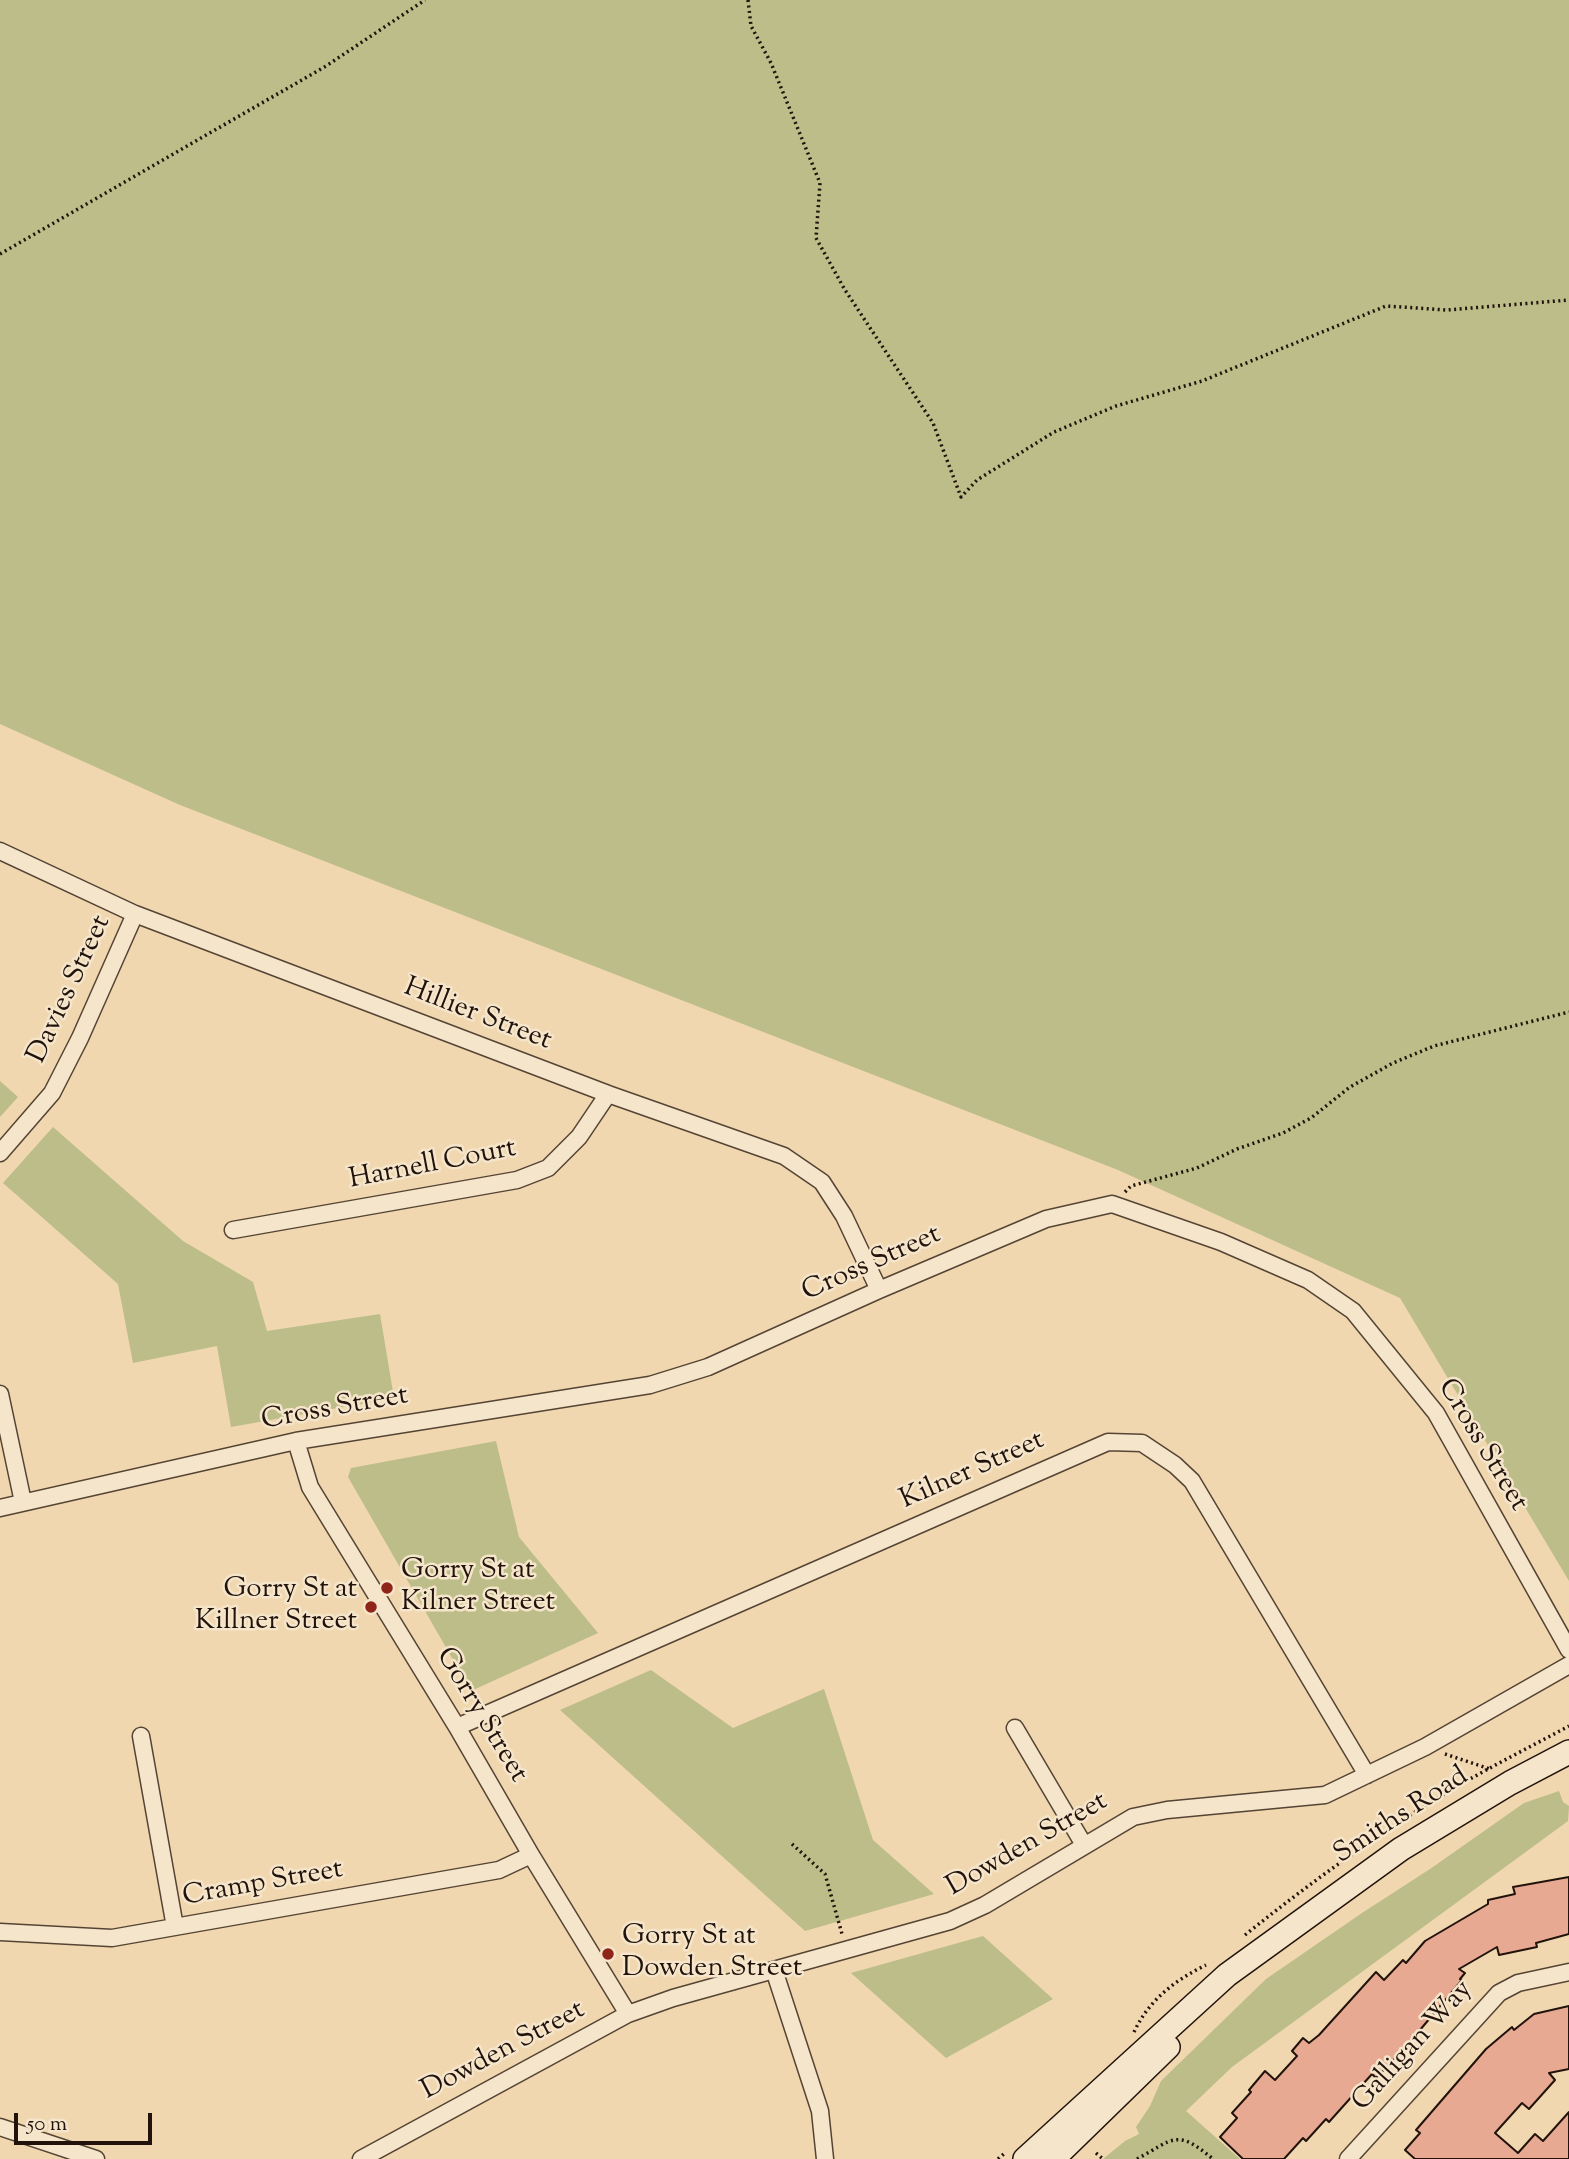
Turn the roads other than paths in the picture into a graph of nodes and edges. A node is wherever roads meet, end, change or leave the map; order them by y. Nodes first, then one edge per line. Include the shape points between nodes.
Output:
1 (0, 851) edge
2 (135, 914) junction
3 (608, 1094) junction
4 (0, 1153) edge
5 (233, 1230) dead end
6 (879, 1290) junction
7 (0, 1394) edge
8 (296, 1441) junction
9 (23, 1502) junction
10 (0, 1507) edge
11 (1569, 1650) edge
12 (1569, 1665) edge
13 (457, 1727) junction
14 (1015, 1728) dead end
15 (141, 1736) dead end
16 (1569, 1752) edge
17 (1367, 1775) junction
18 (1084, 1845) junction
19 (531, 1855) junction
20 (175, 1927) junction
21 (0, 1932) edge
22 (1274, 1941) junction
23 (774, 1970) junction
24 (1569, 1972) edge
25 (628, 2014) junction
26 (0, 2127) edge
27 (96, 2159) edge
28 (362, 2159) edge
29 (825, 2159) edge
30 (1025, 2159) edge
31 (1053, 2159) edge
32 (1348, 2159) edge

1 - 2 street, Hillier Street
2 - 3 street, Hillier Street
2 - 4 street, Davies Street via 52,1093
3 - 5 street, Harnell Court via 579,1138 548,1168 517,1180
3 - 6 street, Hillier Street via 784,1156 822,1182 844,1216
6 - 8 street, Cross Street via 708,1367 650,1385
6 - 11 street, Cross Street via 1046,1219 1112,1204 1221,1242 1308,1280 1353,1311 1436,1413
7 - 9 street
8 - 9 street, Cross Street
8 - 13 street, Gorry Street via 310,1487
9 - 10 street, Cross Street
12 - 17 street, Dowden Street
13 - 17 street, Kilner Street via 1108,1442 1142,1443 1192,1481
13 - 19 street, Gorry Street
14 - 18 street
15 - 20 street
16 - 22 street, Smiths Road via 1401,1849
17 - 18 street, Dowden Street via 1325,1795 1133,1817
18 - 23 street, Dowden Street via 950,1921
19 - 20 street, Cramp Street via 499,1870
19 - 25 street, Gorry Street
20 - 21 street, Cramp Street via 112,1938
22 - 30 street, Smiths Road via 1227,1975
22 - 31 street, Smiths Road
23 - 25 street, Dowden Street
23 - 29 street via 820,2111
24 - 32 street, Galligan Way via 1518,1983 1499,1993
25 - 28 street, Dowden Street
26 - 27 street

